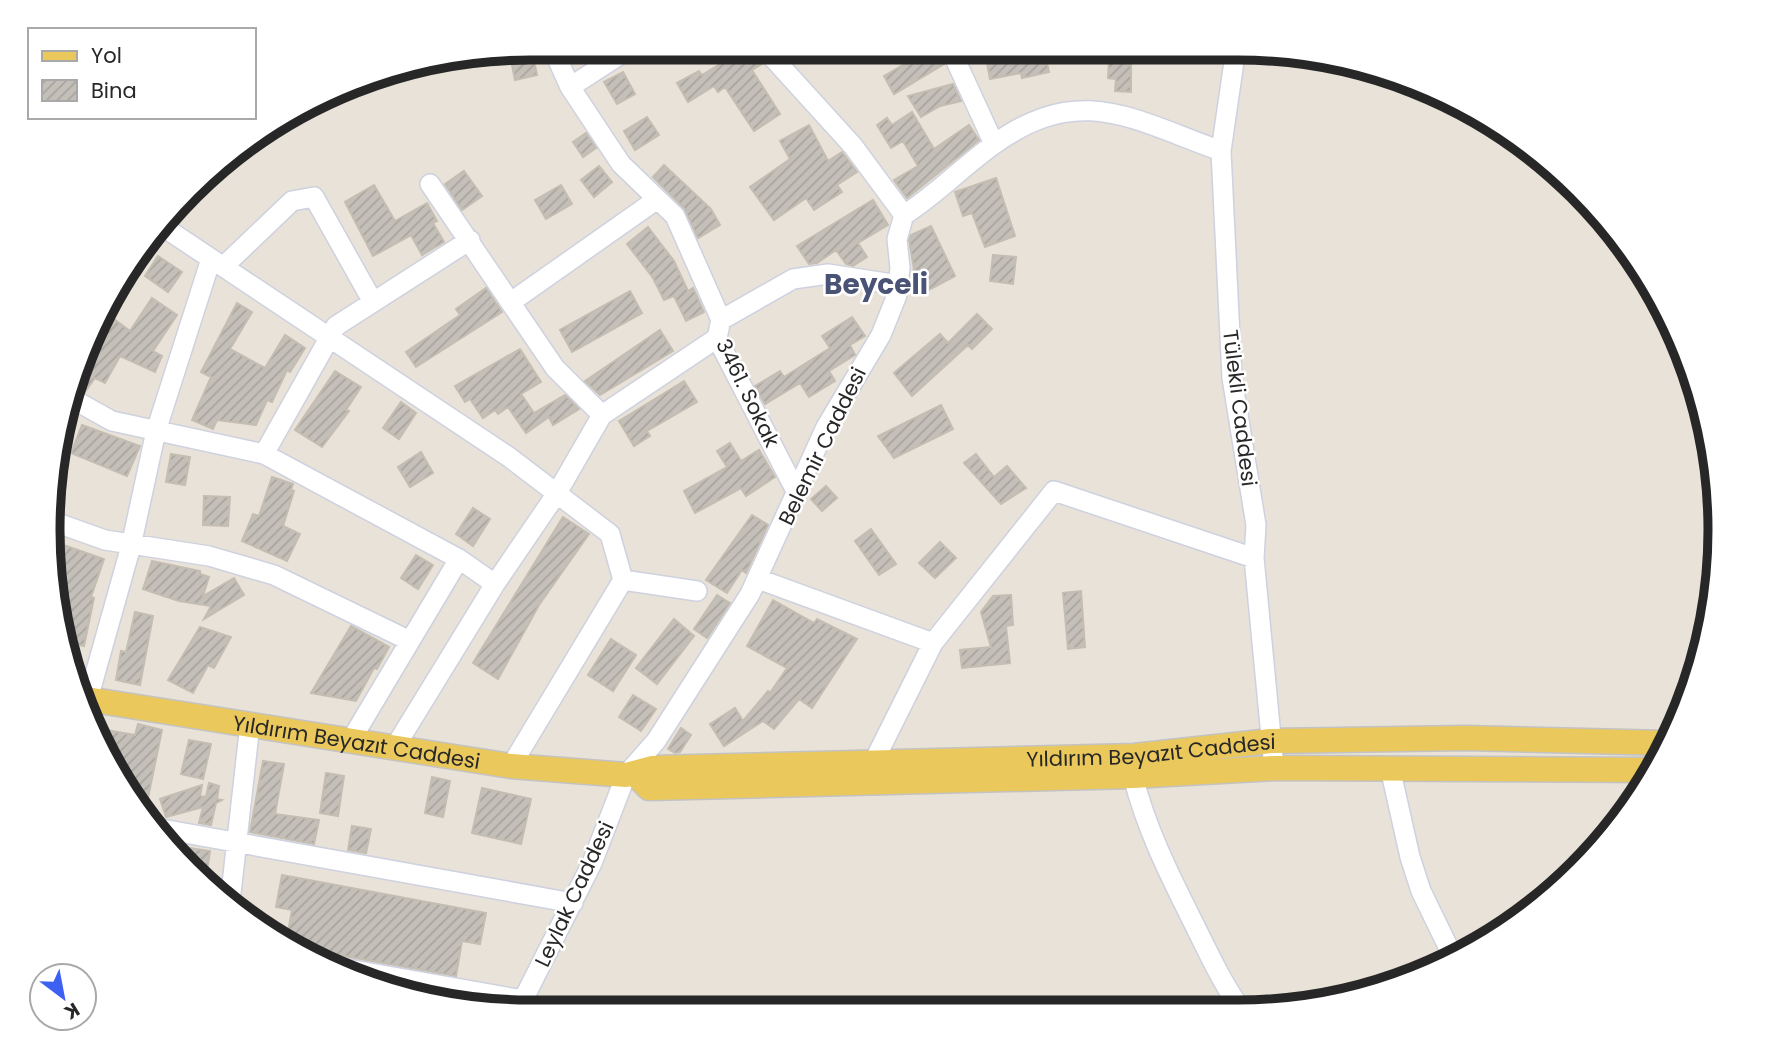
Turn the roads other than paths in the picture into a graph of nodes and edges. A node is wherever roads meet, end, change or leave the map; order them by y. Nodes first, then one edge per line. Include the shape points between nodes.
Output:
1 (558, 60) edge
2 (612, 60) edge
3 (775, 60) edge
4 (956, 60) edge
5 (1234, 60) edge
6 (570, 87) junction
7 (994, 144) junction
8 (1221, 151) junction
9 (430, 184) dead end
10 (656, 200) junction
11 (904, 215) junction
12 (168, 230) edge
13 (470, 240) junction
14 (218, 262) junction
15 (898, 285) junction
16 (373, 302) junction
17 (511, 302) junction
18 (719, 329) junction
19 (329, 338) junction
20 (78, 402) edge
21 (602, 415) junction
22 (156, 430) junction
23 (264, 454) junction
24 (557, 493) junction
25 (797, 493) junction
26 (60, 524) edge
27 (131, 547) junction
28 (1254, 558) junction
29 (458, 559) junction
30 (758, 579) junction
31 (624, 580) junction
32 (495, 584) junction
33 (697, 591) dead end
34 (408, 640) junction
35 (933, 643) junction
36 (87, 689) edge
37 (91, 700) edge
38 (250, 724) junction
39 (351, 740) junction
40 (1271, 741) junction
41 (1656, 743) edge
42 (395, 747) junction
43 (874, 761) junction
44 (511, 765) junction
45 (1274, 768) junction
46 (1390, 768) junction
47 (1641, 770) edge
48 (631, 775) junction
49 (1133, 776) junction
50 (168, 830) edge
51 (239, 841) junction
52 (231, 893) edge
53 (573, 903) junction
54 (1449, 950) edge
55 (375, 975) edge
56 (478, 997) edge
57 (523, 1000) edge
58 (1234, 1000) edge

1 - 6 street, 3461. Sokak
2 - 6 street
3 - 11 street via 853,146
4 - 7 street
5 - 8 street, Tülekli Caddesi
6 - 10 street, 3461. Sokak via 621,164
7 - 8 street via 1057,111 1090,109
7 - 11 street
8 - 28 street, Tülekli Caddesi via 1232,378 1256,524
9 - 13 street
10 - 17 street
10 - 18 street, 3461. Sokak via 675,216
11 - 15 street, Belemir Caddesi via 897,239
12 - 14 street
13 - 16 street
13 - 17 street
14 - 16 street via 292,201 314,197
14 - 19 street
14 - 22 street
15 - 18 street via 828,274 793,279
15 - 25 street, Belemir Caddesi via 881,335 840,400
16 - 19 street via 336,326
17 - 21 street via 555,368
18 - 21 street
18 - 25 street, 3461. Sokak
19 - 23 street
19 - 24 street
20 - 22 street via 113,421
21 - 24 street
22 - 23 street
22 - 27 street
23 - 29 street
24 - 31 street via 610,534
24 - 32 street
25 - 30 street, Belemir Caddesi
26 - 27 street
27 - 34 street via 209,556 274,575
27 - 36 street
28 - 35 street via 1054,491
28 - 40 street, Tülekli Caddesi
29 - 32 street
29 - 34 street
30 - 35 street
30 - 48 street, Belemir Caddesi
31 - 33 street
31 - 44 street
32 - 42 street
34 - 39 street
35 - 43 street
37 - 38 main road, Yıldırım Beyazıt Caddesi
38 - 39 main road, Yıldırım Beyazıt Caddesi
38 - 51 street
39 - 42 main road, Yıldırım Beyazıt Caddesi
40 - 41 main road, Yıldırım Beyazıt Caddesi via 1466,738
40 - 43 main road, Yıldırım Beyazıt Caddesi via 1134,756
40 - 45 street, Tülekli Caddesi
42 - 44 main road, Yıldırım Beyazıt Caddesi
43 - 48 main road, Yıldırım Beyazıt Caddesi via 652,768
44 - 48 main road, Yıldırım Beyazıt Caddesi
45 - 46 main road, Yıldırım Beyazıt Caddesi
45 - 49 main road, Yıldırım Beyazıt Caddesi
46 - 47 main road, Yıldırım Beyazıt Caddesi
46 - 54 street via 1421,891
48 - 49 main road, Yıldırım Beyazıt Caddesi via 649,788
48 - 53 street, Leylak Caddesi
49 - 58 street via 1142,811
50 - 51 street
51 - 52 street
51 - 53 street
53 - 57 street, Leylak Caddesi
55 - 56 street

